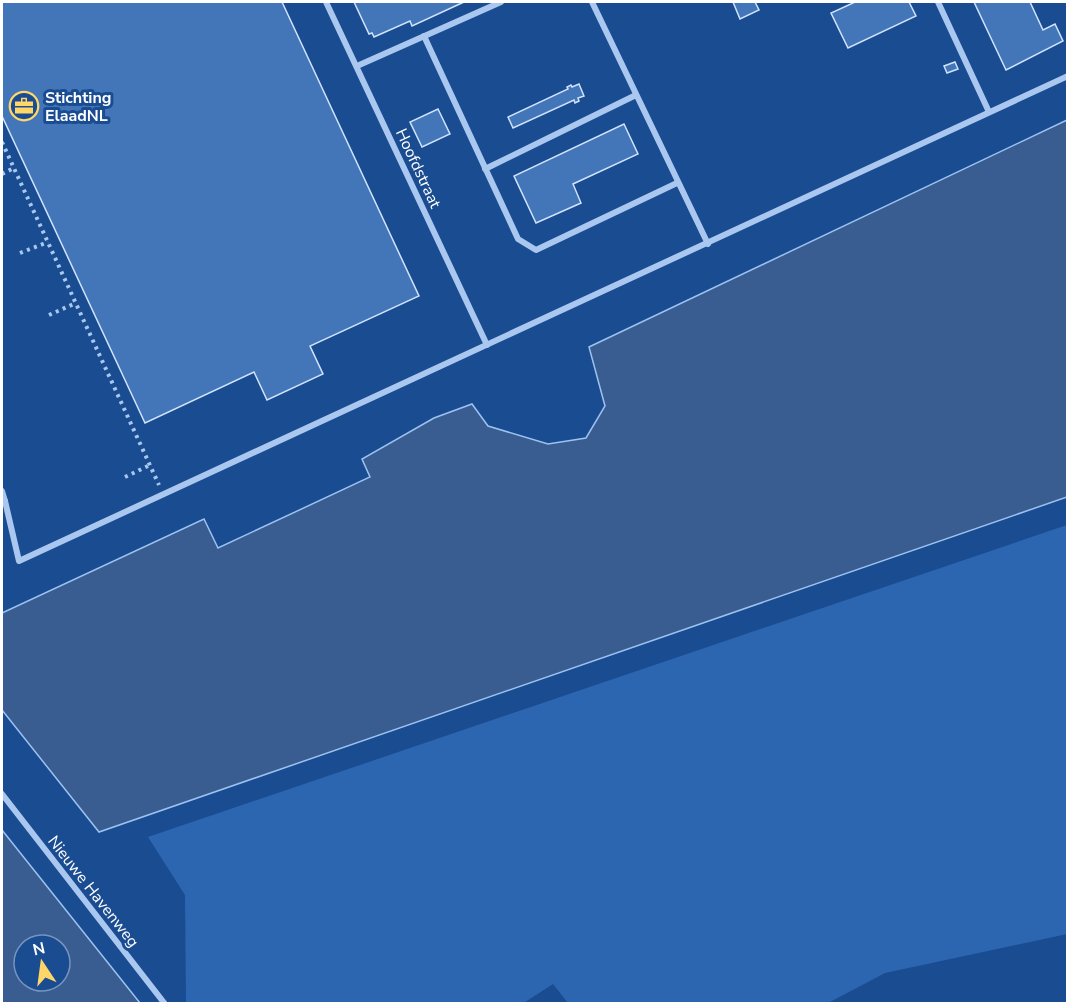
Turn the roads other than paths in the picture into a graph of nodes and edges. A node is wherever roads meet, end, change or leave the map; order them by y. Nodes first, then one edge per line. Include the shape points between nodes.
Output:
1 (326, 2) edge
2 (501, 2) edge
3 (592, 2) edge
4 (938, 2) edge
5 (424, 36) junction
6 (357, 66) junction
7 (1068, 76) edge
8 (636, 95) junction
9 (989, 112) junction
10 (486, 169) junction
11 (677, 183) junction
12 (708, 244) junction
13 (487, 345) junction
14 (2, 491) edge
15 (3, 502) edge
16 (2, 794) edge
17 (165, 1004) edge

1 - 6 street, Hoofdstraat
2 - 5 street
3 - 8 street
4 - 9 street
5 - 6 street
5 - 10 street
6 - 13 street, Hoofdstraat
7 - 9 street
8 - 10 street
8 - 11 street
9 - 12 street
10 - 11 street via 518,239 536,250
11 - 12 street
12 - 13 street
13 - 15 street via 19,561
14 - 15 street
16 - 17 street, Nieuwe Havenweg

